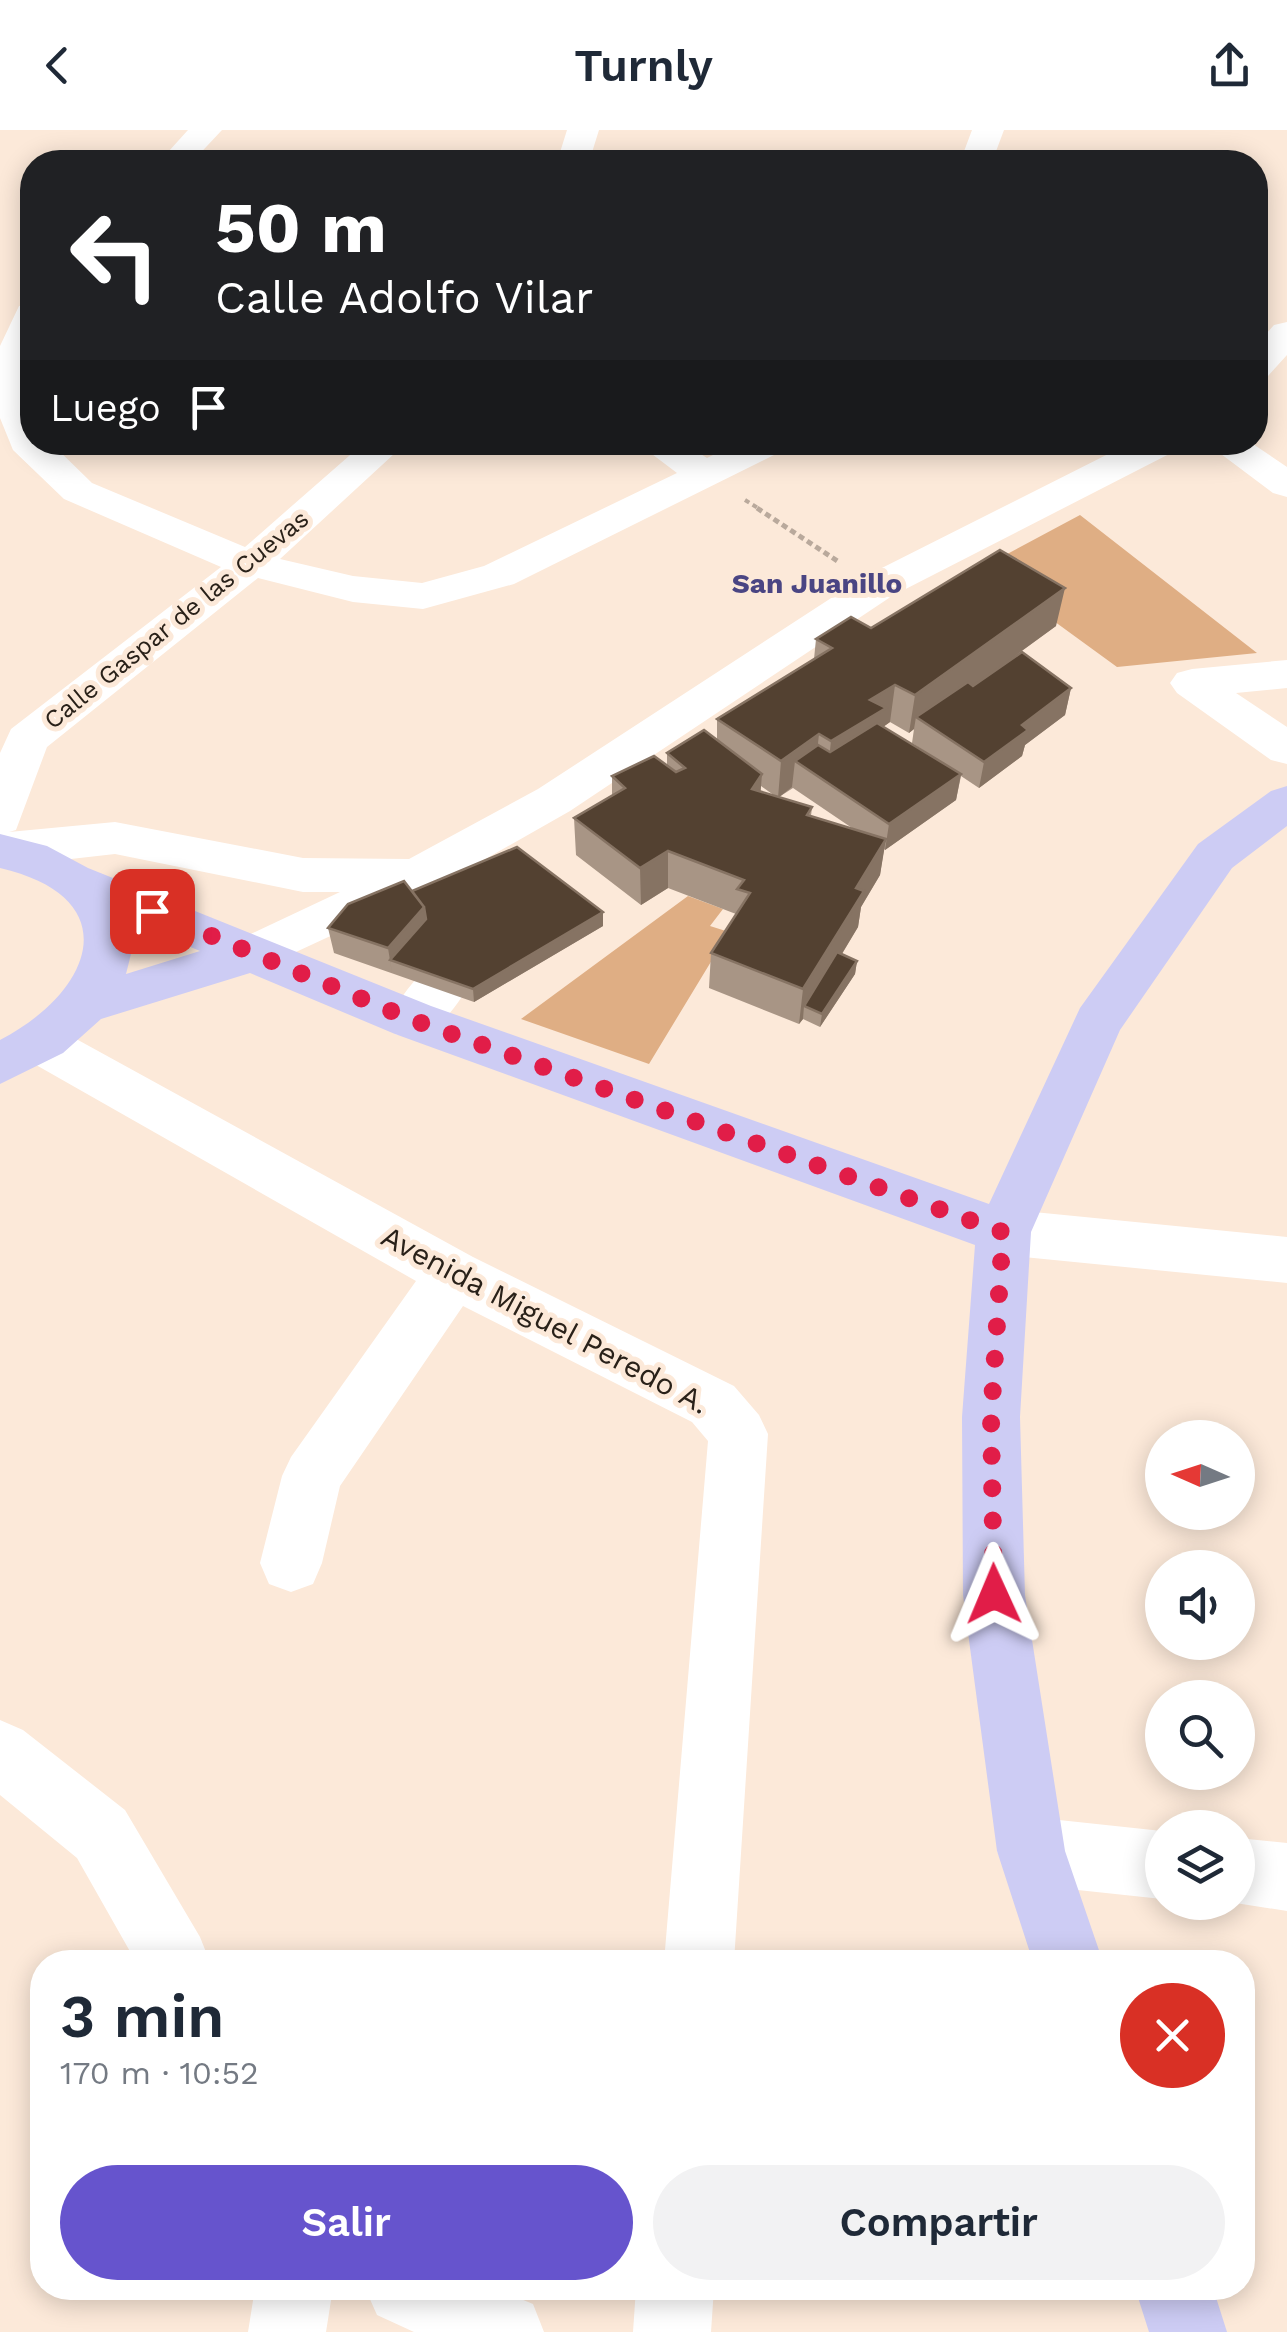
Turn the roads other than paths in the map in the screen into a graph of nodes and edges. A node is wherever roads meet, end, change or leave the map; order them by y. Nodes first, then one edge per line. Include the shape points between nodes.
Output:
1 (206, 130) edge
2 (187, 150) edge
3 (1287, 333) edge
4 (20, 340) edge
5 (1268, 354) edge
6 (20, 419) edge
7 (41, 455) edge
8 (373, 455) edge
9 (676, 455) edge
10 (744, 455) edge
11 (1137, 455) edge
12 (1243, 455) edge
13 (706, 474) junction
14 (1287, 485) edge
15 (250, 564) junction
16 (1287, 674) edge
17 (1287, 749) edge
18 (1287, 802) edge
19 (0, 819) edge
20 (0, 850) edge
21 (418, 875) junction
22 (82, 883) junction
23 (255, 952) junction
24 (450, 973) edge
25 (413, 1020) junction
26 (41, 1038) edge
27 (1003, 1232) junction
28 (1287, 1260) edge
29 (453, 1274) junction
30 (292, 1563) dead end
31 (0, 1752) edge
32 (1032, 1851) junction
33 (1145, 1862) edge
34 (1255, 1874) edge
35 (1287, 1877) edge
36 (168, 1950) edge
37 (700, 1950) edge
38 (1064, 1950) edge
39 (292, 2300) edge
40 (432, 2300) edge
41 (674, 2300) edge
42 (1178, 2300) edge
43 (287, 2332) edge
44 (505, 2332) edge
45 (672, 2332) edge
46 (1188, 2332) edge

1 - 2 street
3 - 5 street
4 - 6 street via 5,376
7 - 15 street via 78,491
8 - 15 street, Calle Gaspar de las Cuevas
9 - 13 street
10 - 13 street
11 - 21 street via 878,587 554,800
12 - 14 street
13 - 15 street via 499,575 422,596 353,590
15 - 19 street, Calle Gaspar de las Cuevas via 27,740
16 - 17 street via 1192,683
18 - 27 main road via 1214,856 1098,1022
20 - 21 street via 115,838 303,875
20 - 22 main road via 49,862
21 - 23 street
22 - 23 main road
22 - 26 main road via 107,927 106,954 98,984
23 - 25 main road
23 - 26 main road
24 - 25 street
25 - 27 main road
26 - 29 street, Avenida Miguel Peredo A.
27 - 28 street
27 - 32 main road via 991,1417 994,1594
29 - 30 street via 312,1476
29 - 37 street, Avenida Miguel Peredo A. via 713,1404 738,1434
31 - 36 street via 101,1834
32 - 33 street
32 - 38 main road
34 - 35 street
39 - 43 street
40 - 44 street
41 - 45 street
42 - 46 main road

